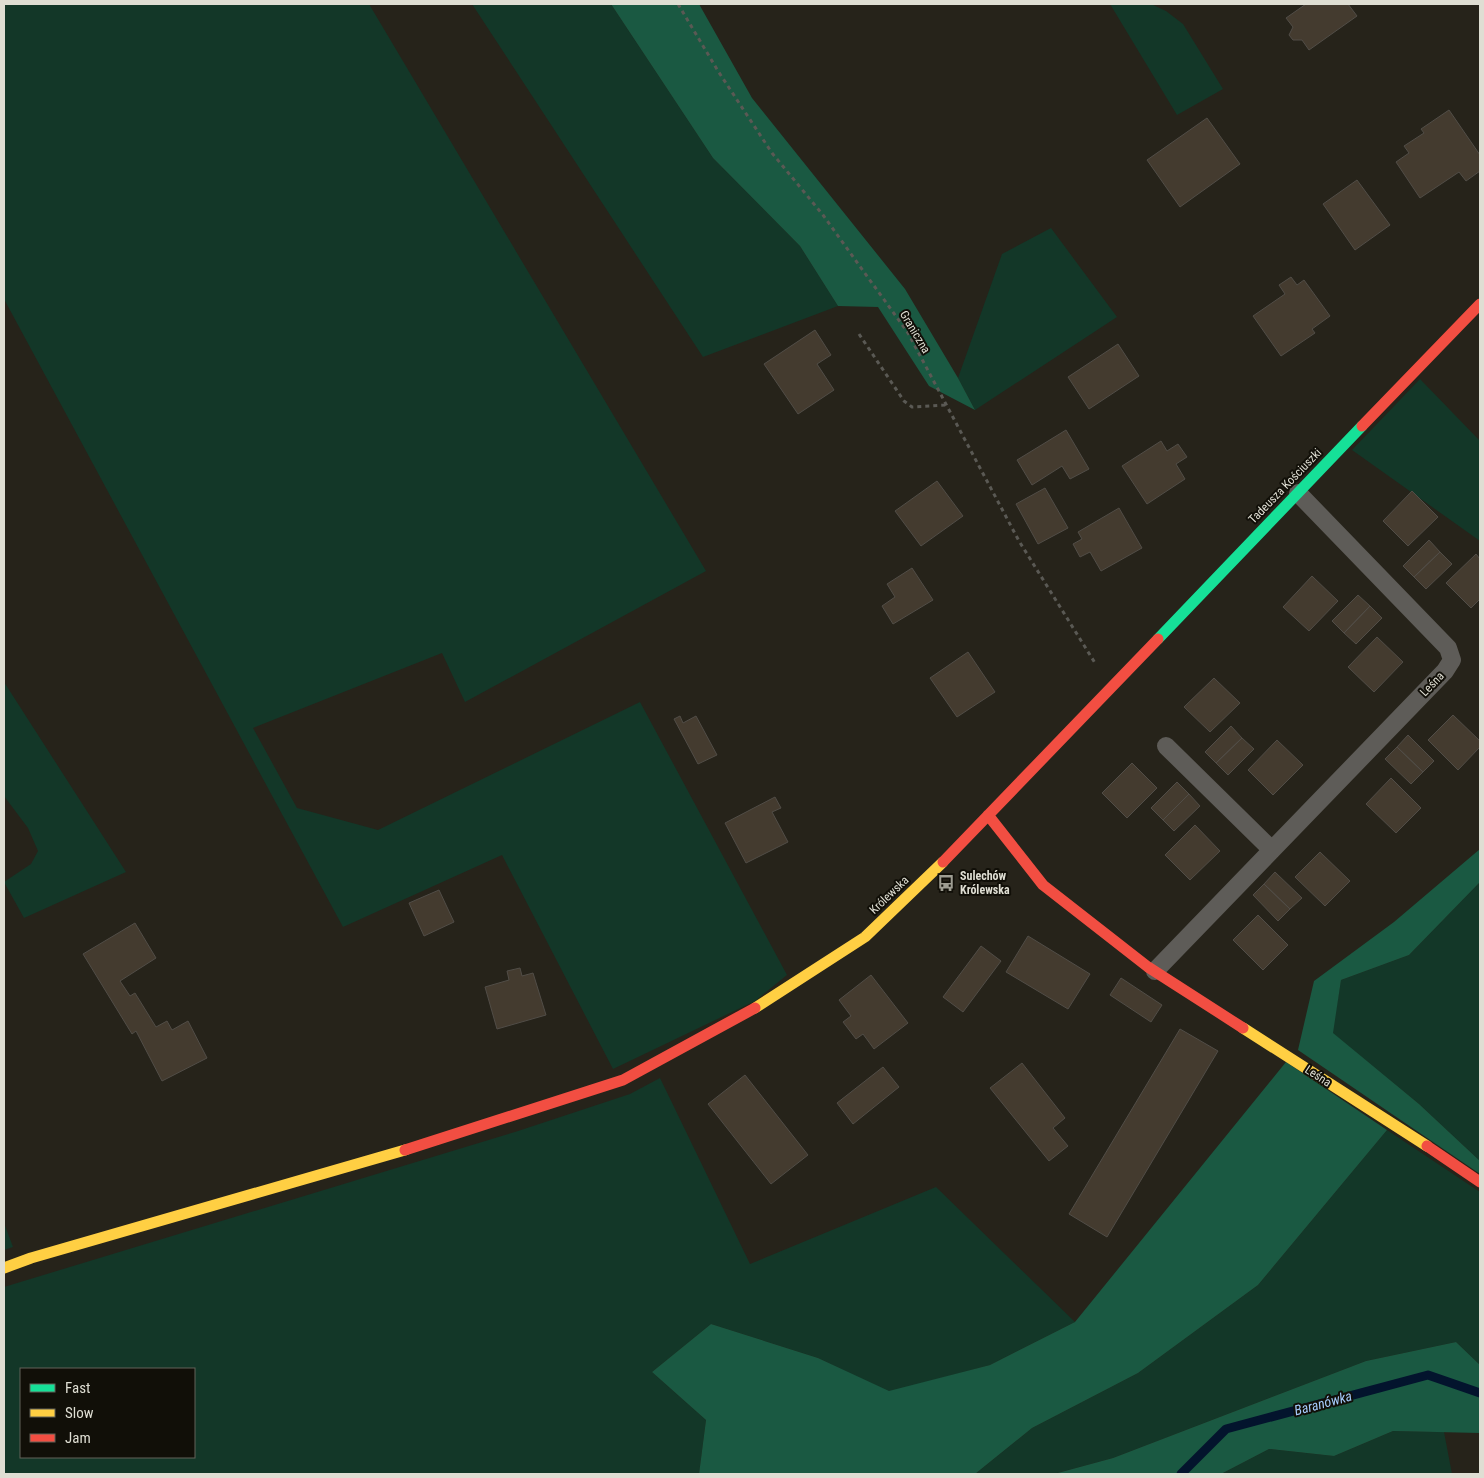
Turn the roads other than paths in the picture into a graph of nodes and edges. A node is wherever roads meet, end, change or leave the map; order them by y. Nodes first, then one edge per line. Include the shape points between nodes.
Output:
1 (1480, 304) edge
2 (1298, 493) junction
3 (1110, 687) joint
4 (1166, 746) dead end
5 (988, 816) junction
6 (1272, 850) junction
7 (1155, 971) junction
8 (1480, 1182) edge
9 (4, 1268) edge

1 - 2 street, Tadeusza Kościuszki
2 - 3 street, Tadeusza Kościuszki
2 - 6 lane, Leśna via 1448,648 1452,660
3 - 5 street, Królewska
4 - 6 lane
5 - 7 street, Leśna via 1043,885
5 - 9 street, Królewska via 865,937 759,1006 623,1080 398,1152
6 - 7 lane, Leśna
7 - 8 street, Leśna

